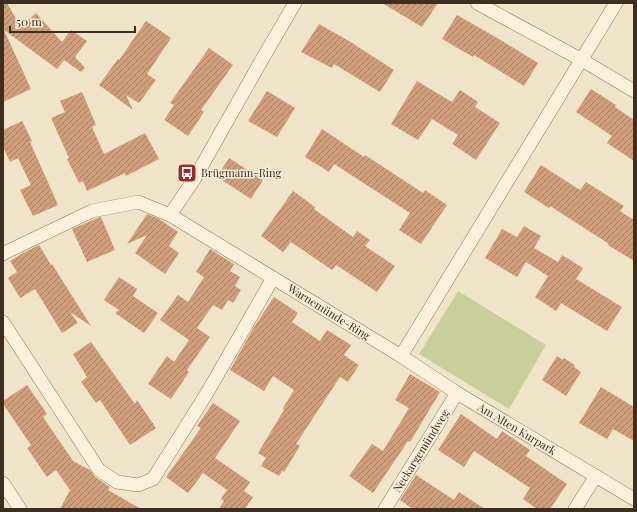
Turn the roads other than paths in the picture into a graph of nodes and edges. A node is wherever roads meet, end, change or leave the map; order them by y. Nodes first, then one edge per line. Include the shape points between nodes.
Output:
1 (295, 3) edge
2 (477, 3) edge
3 (616, 3) edge
4 (582, 60) junction
5 (634, 91) edge
6 (170, 215) junction
7 (3, 254) edge
8 (273, 278) junction
9 (3, 322) edge
10 (401, 356) junction
11 (457, 393) junction
12 (596, 476) junction
13 (3, 483) edge
14 (634, 499) edge
15 (20, 509) edge
16 (385, 509) edge
17 (576, 509) edge

1 - 6 street via 195,178
2 - 4 street
3 - 4 street
4 - 5 street
4 - 10 street
6 - 7 street via 138,202 92,210
6 - 8 street, Warnemünde-Ring
8 - 9 street via 207,393 153,479 138,484 117,482 99,470
8 - 10 street, Warnemünde-Ring
10 - 11 street, Am Alten Kurpark
11 - 12 street, Am Alten Kurpark
11 - 16 street, Neckargemündweg
12 - 14 street, Am Alten Kurpark
12 - 17 street
13 - 15 street

